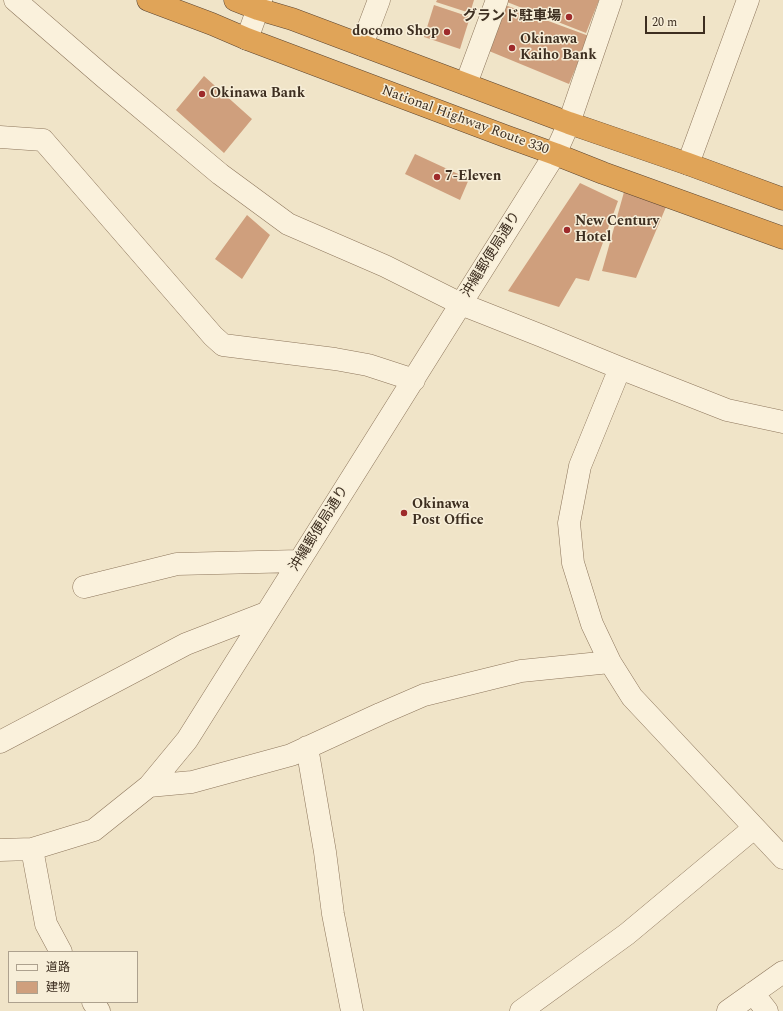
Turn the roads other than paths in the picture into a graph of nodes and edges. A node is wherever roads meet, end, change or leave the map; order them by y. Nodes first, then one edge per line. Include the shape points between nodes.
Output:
1 (15, 0) edge
2 (148, 0) edge
3 (235, 0) edge
4 (379, 0) edge
5 (498, 0) edge
6 (611, 0) edge
7 (748, 0) edge
8 (259, 4) edge
9 (247, 39) junction
10 (362, 45) junction
11 (466, 84) junction
12 (569, 124) junction
13 (0, 137) edge
14 (555, 154) junction
15 (688, 164) junction
16 (783, 198) edge
17 (783, 238) edge
18 (461, 304) junction
19 (620, 368) junction
20 (414, 380) junction
21 (783, 422) edge
22 (299, 561) junction
23 (84, 587) dead end
24 (266, 613) junction
25 (610, 662) junction
26 (0, 742) edge
27 (307, 747) junction
28 (149, 786) junction
29 (754, 828) junction
30 (32, 849) junction
31 (0, 850) edge
32 (783, 858) edge
33 (60, 951) edge
34 (783, 972) edge
35 (752, 993) junction
36 (352, 1011) edge
37 (521, 1011) edge
38 (728, 1011) edge
39 (767, 1011) edge

1 - 18 street via 220,174 288,224 385,266
2 - 9 highway, National Highway Route 330
3 - 8 highway
4 - 10 street
5 - 11 street
6 - 12 street, 沖縄郵便局通り
7 - 15 street
8 - 9 street
8 - 10 highway
9 - 14 highway, National Highway Route 330
10 - 11 highway
11 - 12 highway
12 - 14 street, 沖縄郵便局通り
12 - 15 highway
13 - 20 street via 43,140 223,345 368,365
14 - 17 highway, National Highway Route 330
14 - 18 street, 沖縄郵便局通り
15 - 16 highway
18 - 19 street
18 - 20 street, 沖縄郵便局通り
19 - 21 street via 728,410
19 - 25 street via 580,466 569,523 573,562 592,624
20 - 22 street, 沖縄郵便局通り
22 - 23 street via 177,564
22 - 24 street, 沖縄郵便局通り
24 - 26 street via 186,644
24 - 28 street, 沖縄郵便局通り via 187,740
25 - 27 street via 521,671 424,695
25 - 29 street via 632,697
27 - 28 street via 291,755 192,782
27 - 36 street via 333,914
28 - 30 street, 沖縄郵便局通り via 94,830
29 - 32 street
29 - 37 street via 627,934
30 - 31 street, 沖縄郵便局通り
30 - 33 street via 46,924
34 - 35 street
35 - 38 street
35 - 39 street

